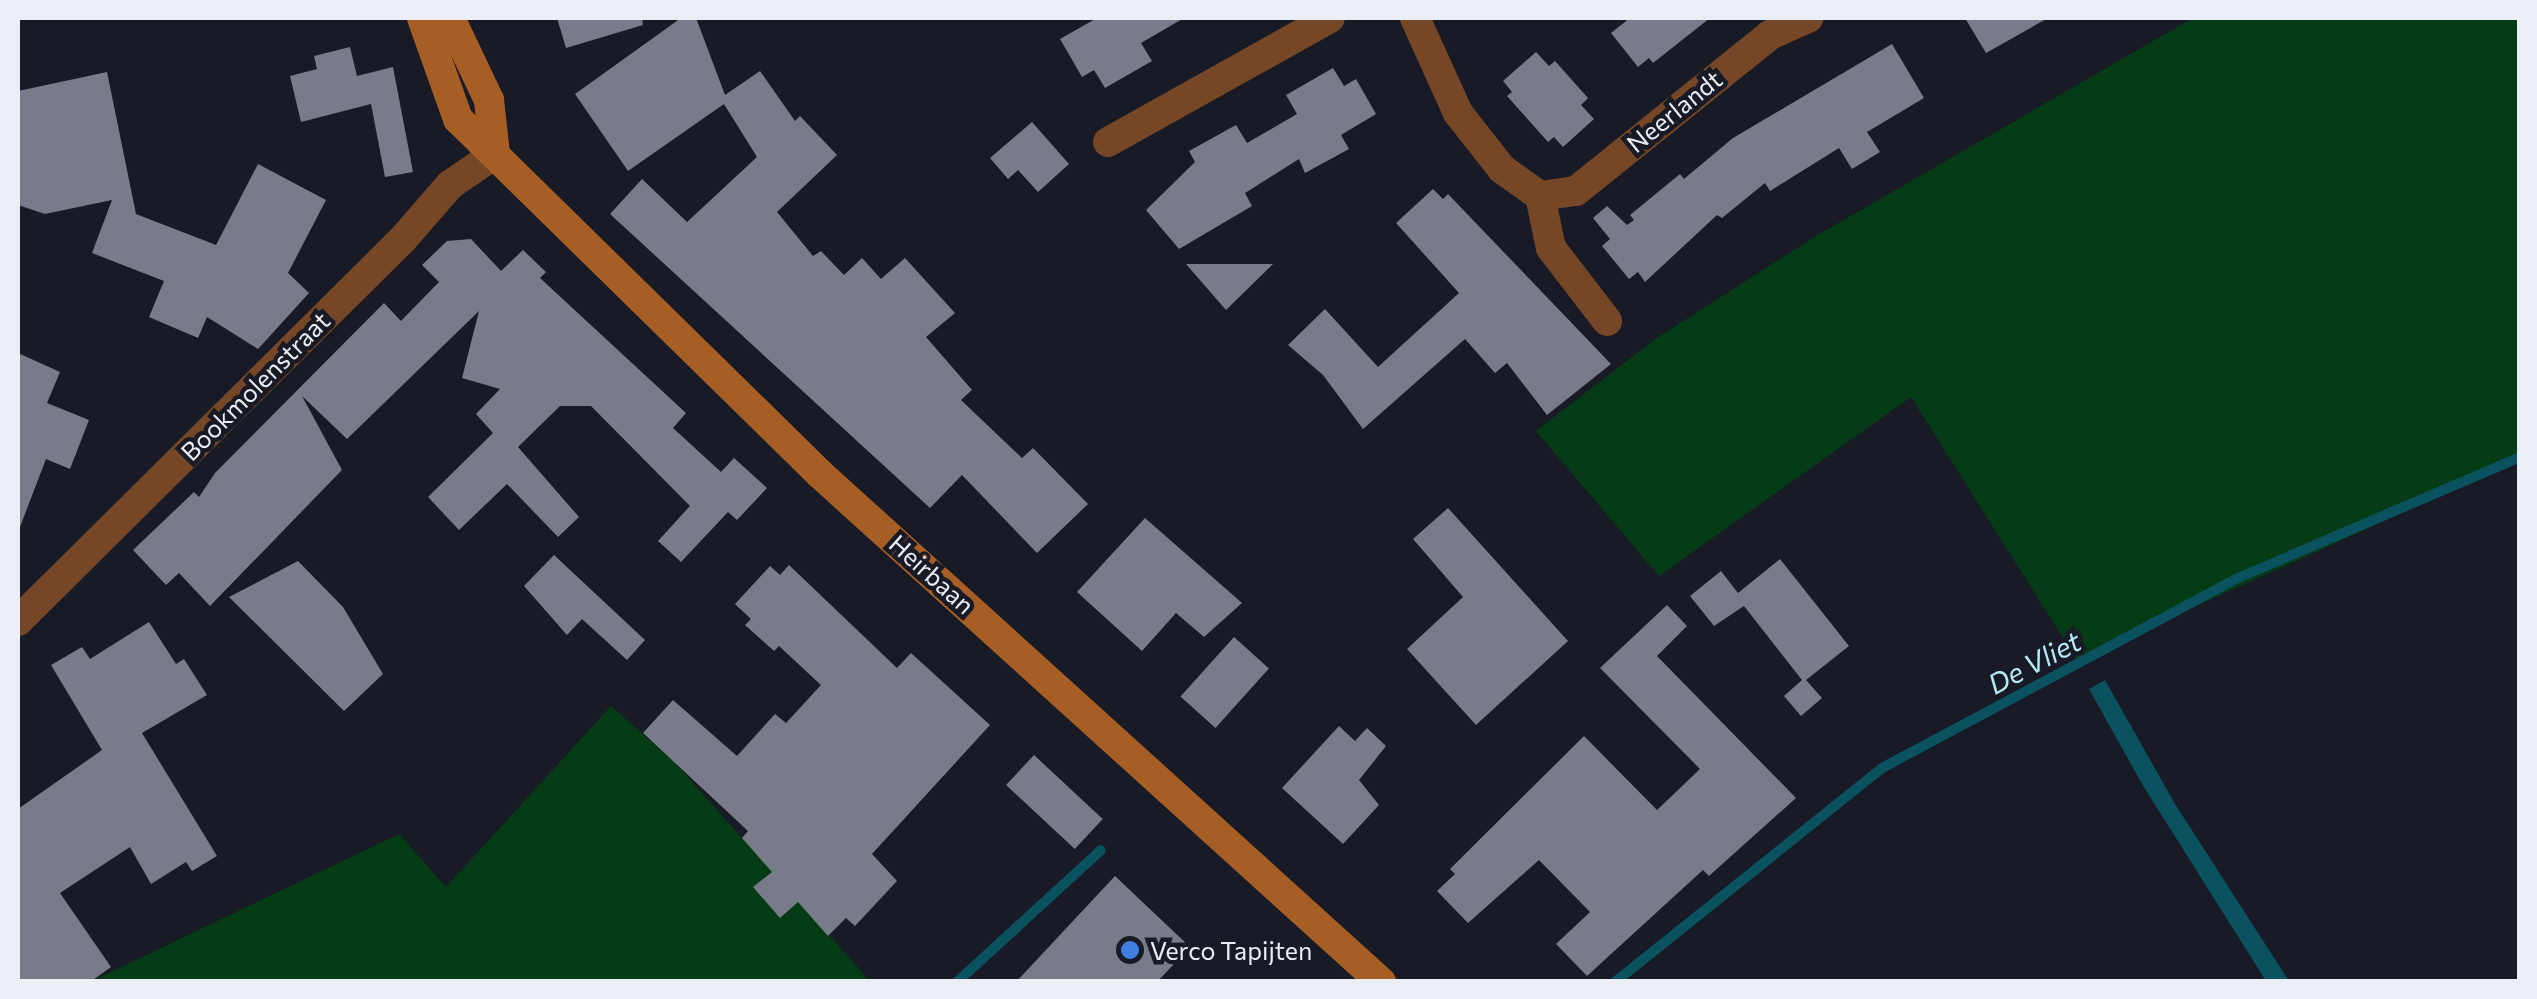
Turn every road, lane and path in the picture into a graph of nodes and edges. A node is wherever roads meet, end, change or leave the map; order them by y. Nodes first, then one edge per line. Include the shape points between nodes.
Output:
1 (422, 18) edge
2 (450, 18) edge
3 (1330, 18) edge
4 (1416, 18) edge
5 (1808, 18) edge
6 (1108, 142) dead end
7 (495, 154) junction
8 (1540, 196) junction
9 (1607, 321) dead end
10 (18, 621) edge
11 (1381, 982) edge

1 - 7 main road, Heirbaan via 458,119
2 - 7 main road via 489,100
3 - 6 street
4 - 8 street via 1458,113 1502,168
5 - 8 street, Neerlandt via 1770,35 1576,192
7 - 10 street, Bookmolenstraat via 450,184 403,239
7 - 11 main road, Heirbaan via 820,474
8 - 9 street via 1551,248

